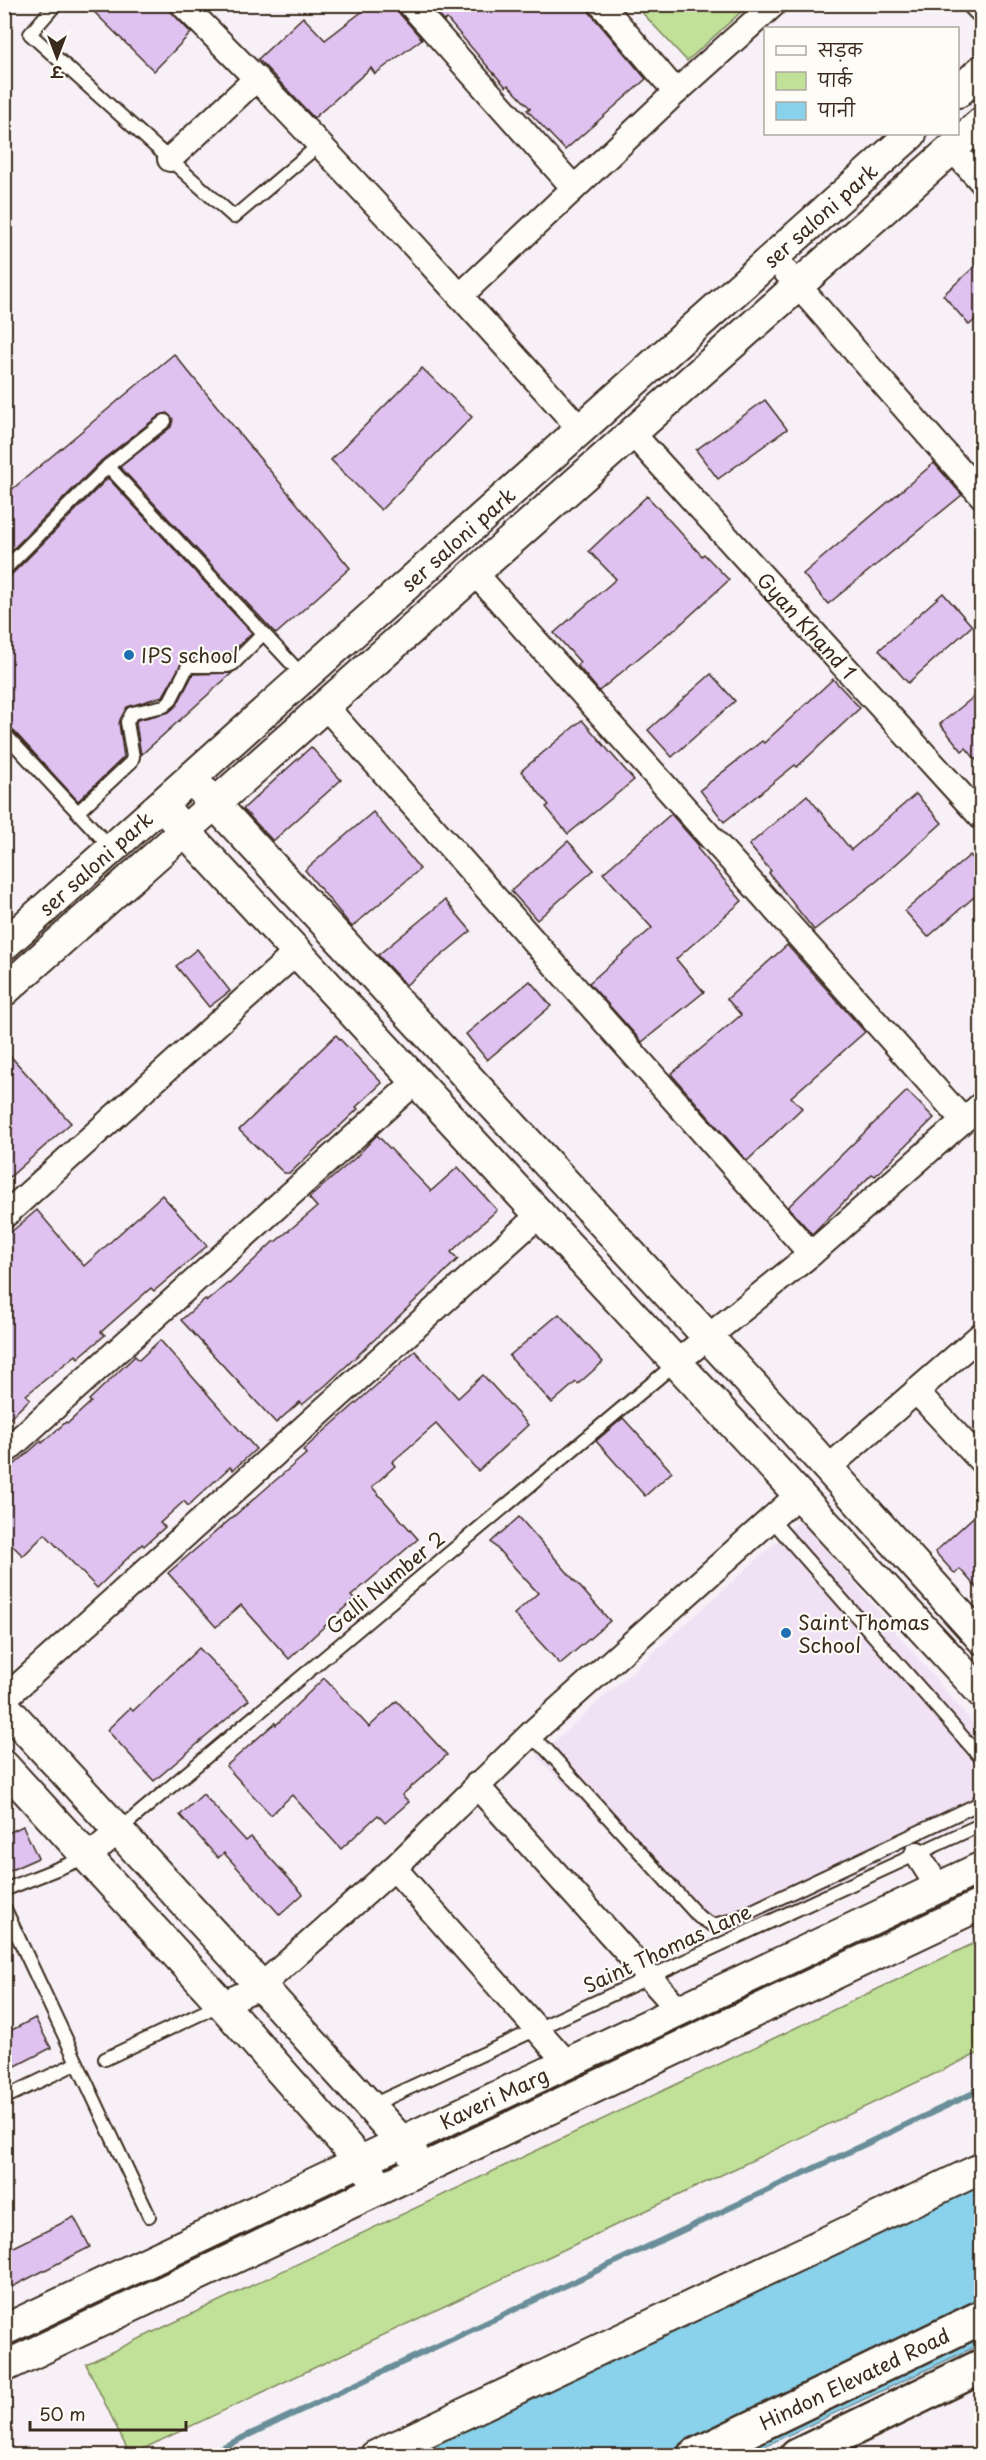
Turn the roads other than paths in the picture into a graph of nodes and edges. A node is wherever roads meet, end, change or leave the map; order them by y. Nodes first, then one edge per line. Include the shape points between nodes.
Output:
1 (56, 4) edge
2 (182, 4) edge
3 (410, 4) edge
4 (601, 4) edge
5 (975, 4) edge
6 (770, 6) edge
7 (981, 11) edge
8 (981, 70) edge
9 (257, 78) junction
10 (959, 90) edge
11 (676, 92) junction
12 (981, 122) edge
13 (910, 135) edge
14 (319, 145) junction
15 (952, 149) junction
16 (170, 159) junction
17 (981, 182) edge
18 (574, 188) junction
19 (773, 257) junction
20 (798, 285) junction
21 (460, 296) junction
22 (165, 421) dead end
23 (580, 429) junction
24 (632, 433) junction
25 (108, 466) junction
26 (981, 496) edge
27 (4, 570) edge
28 (475, 573) junction
29 (264, 633) junction
30 (304, 677) junction
31 (325, 706) junction
32 (4, 733) edge
33 (191, 778) junction
34 (214, 804) junction
35 (161, 805) junction
36 (78, 812) junction
37 (981, 818) edge
38 (185, 831) junction
39 (112, 849) junction
40 (4, 945) edge
41 (297, 952) junction
42 (4, 991) edge
43 (416, 1081) junction
44 (981, 1104) edge
45 (963, 1120) junction
46 (539, 1215) junction
47 (4, 1216) edge
48 (811, 1254) junction
49 (981, 1334) edge
50 (708, 1339) junction
51 (677, 1362) junction
52 (915, 1391) junction
53 (4, 1453) edge
54 (981, 1462) edge
55 (828, 1468) junction
56 (798, 1495) junction
57 (771, 1519) junction
58 (981, 1639) edge
59 (981, 1693) edge
60 (4, 1699) edge
61 (4, 1706) edge
62 (529, 1736) junction
63 (981, 1759) edge
64 (4, 1766) edge
65 (476, 1785) junction
66 (981, 1797) edge
67 (981, 1824) edge
68 (118, 1831) junction
69 (909, 1851) junction
70 (88, 1857) junction
71 (981, 1867) edge
72 (394, 1868) junction
73 (938, 1887) junction
74 (4, 1890) edge
75 (981, 1904) edge
76 (4, 1907) edge
77 (722, 1923) junction
78 (734, 1938) junction
79 (649, 1977) junction
80 (261, 1986) junction
81 (222, 2004) junction
82 (679, 2010) junction
83 (538, 2029) junction
84 (105, 2059) dead end
85 (77, 2063) junction
86 (567, 2063) junction
87 (4, 2098) edge
88 (369, 2107) junction
89 (401, 2141) junction
90 (359, 2161) junction
91 (424, 2167) junction
92 (981, 2168) edge
93 (383, 2187) junction
94 (149, 2216) dead end
95 (981, 2317) edge
96 (4, 2330) edge
97 (981, 2366) edge
98 (4, 2367) edge
99 (375, 2456) edge
100 (694, 2456) edge
101 (797, 2456) edge

1 - 16 lane via 30,34
2 - 9 street
3 - 18 street
4 - 11 street
5 - 7 street
6 - 11 street
8 - 10 street
9 - 14 street
9 - 16 street
11 - 18 street
12 - 15 street
13 - 19 street, ser saloni park
14 - 16 lane via 234,217
14 - 21 street
15 - 17 street
15 - 20 street
18 - 21 street
19 - 20 street
19 - 23 street, ser saloni park
20 - 24 street
20 - 26 street
21 - 23 street
22 - 25 lane
23 - 30 street, ser saloni park
24 - 28 street
24 - 37 street, Gyan Khand 1
25 - 27 lane
25 - 29 lane
28 - 31 street
28 - 45 street
29 - 30 lane
29 - 36 lane via 233,664 188,666 164,706 132,713 128,717 133,757
30 - 33 street, ser saloni park
31 - 34 street
31 - 48 street
32 - 36 lane
33 - 34 street
33 - 35 street, ser saloni park
34 - 38 street
34 - 50 street
35 - 38 street
35 - 39 street, ser saloni park
36 - 39 lane
38 - 41 street
38 - 42 street
39 - 40 street, ser saloni park
41 - 43 street
41 - 47 street
43 - 46 street
43 - 53 street
44 - 45 street
45 - 48 street
46 - 51 street
46 - 60 street
48 - 50 street
49 - 52 street
50 - 51 street
50 - 55 street
51 - 56 street
51 - 68 lane, Galli Number 2
52 - 54 street
52 - 55 street
55 - 58 street
56 - 57 street
56 - 59 street
57 - 62 street
57 - 63 lane
61 - 68 street
62 - 65 street
62 - 77 lane via 546,1749 699,1917 713,1925
64 - 70 street
65 - 72 street
65 - 79 street
66 - 69 lane via 976,1805
67 - 69 lane, Saint Thomas Lane
68 - 70 street
68 - 80 street
69 - 73 street
69 - 77 lane
69 - 78 lane, Saint Thomas Lane
70 - 74 lane
70 - 81 street
71 - 73 street, Kaveri Marg
72 - 80 street
72 - 83 street
73 - 82 street, Kaveri Marg
75 - 91 street, Kaveri Marg
76 - 85 lane
77 - 78 lane
78 - 79 lane, Saint Thomas Lane
79 - 82 street
79 - 83 lane, Saint Thomas Lane
80 - 81 street
80 - 88 street
81 - 84 lane
81 - 90 street
82 - 86 street, Kaveri Marg
83 - 86 street
83 - 88 lane, Saint Thomas Lane
85 - 87 lane
85 - 94 lane
86 - 89 street, Kaveri Marg
88 - 89 street
89 - 90 street, Kaveri Marg
89 - 91 street
90 - 93 street
90 - 96 street, Kaveri Marg
91 - 93 street, Kaveri Marg
92 - 99 street
93 - 98 street, Kaveri Marg
95 - 100 highway, Hindon Elevated Road
97 - 101 highway

